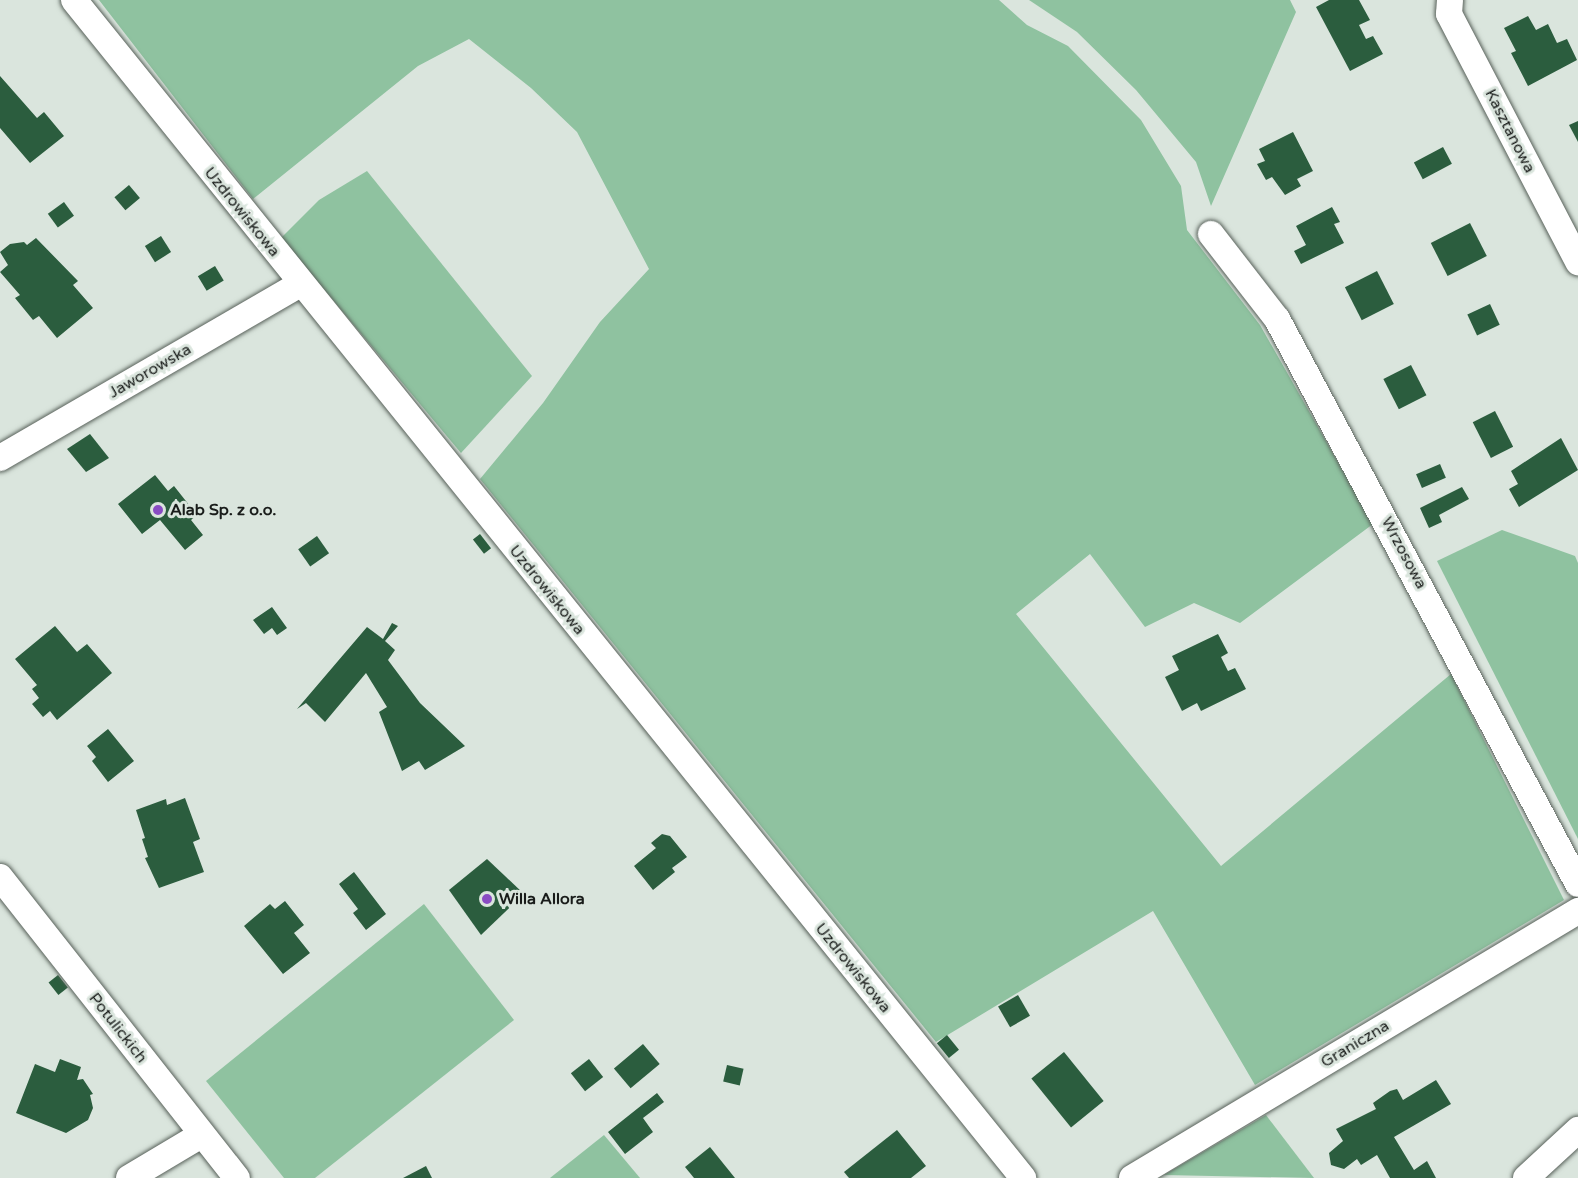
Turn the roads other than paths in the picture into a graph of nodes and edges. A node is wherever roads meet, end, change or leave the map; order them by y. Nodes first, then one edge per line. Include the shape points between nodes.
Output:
1 (74, 0) edge
2 (1449, 0) edge
3 (1211, 234) dead end
4 (1578, 262) edge
5 (300, 284) junction
6 (0, 458) edge
7 (0, 877) edge
8 (1578, 884) edge
9 (1578, 911) edge
10 (1578, 1131) edge
11 (201, 1135) junction
12 (129, 1178) edge
13 (237, 1178) edge
14 (1023, 1178) edge
15 (1132, 1178) edge
16 (1526, 1178) edge

1 - 5 street, Uzdrowiskowa
2 - 4 street, Kasztanowa via 1449,14
3 - 8 street, Wrzosowa via 1277,319
5 - 6 street, Jaworowska
5 - 14 street, Uzdrowiskowa
7 - 11 street, Potulickich
9 - 15 street, Graniczna
10 - 16 street
11 - 12 street
11 - 13 street, Potulickich

